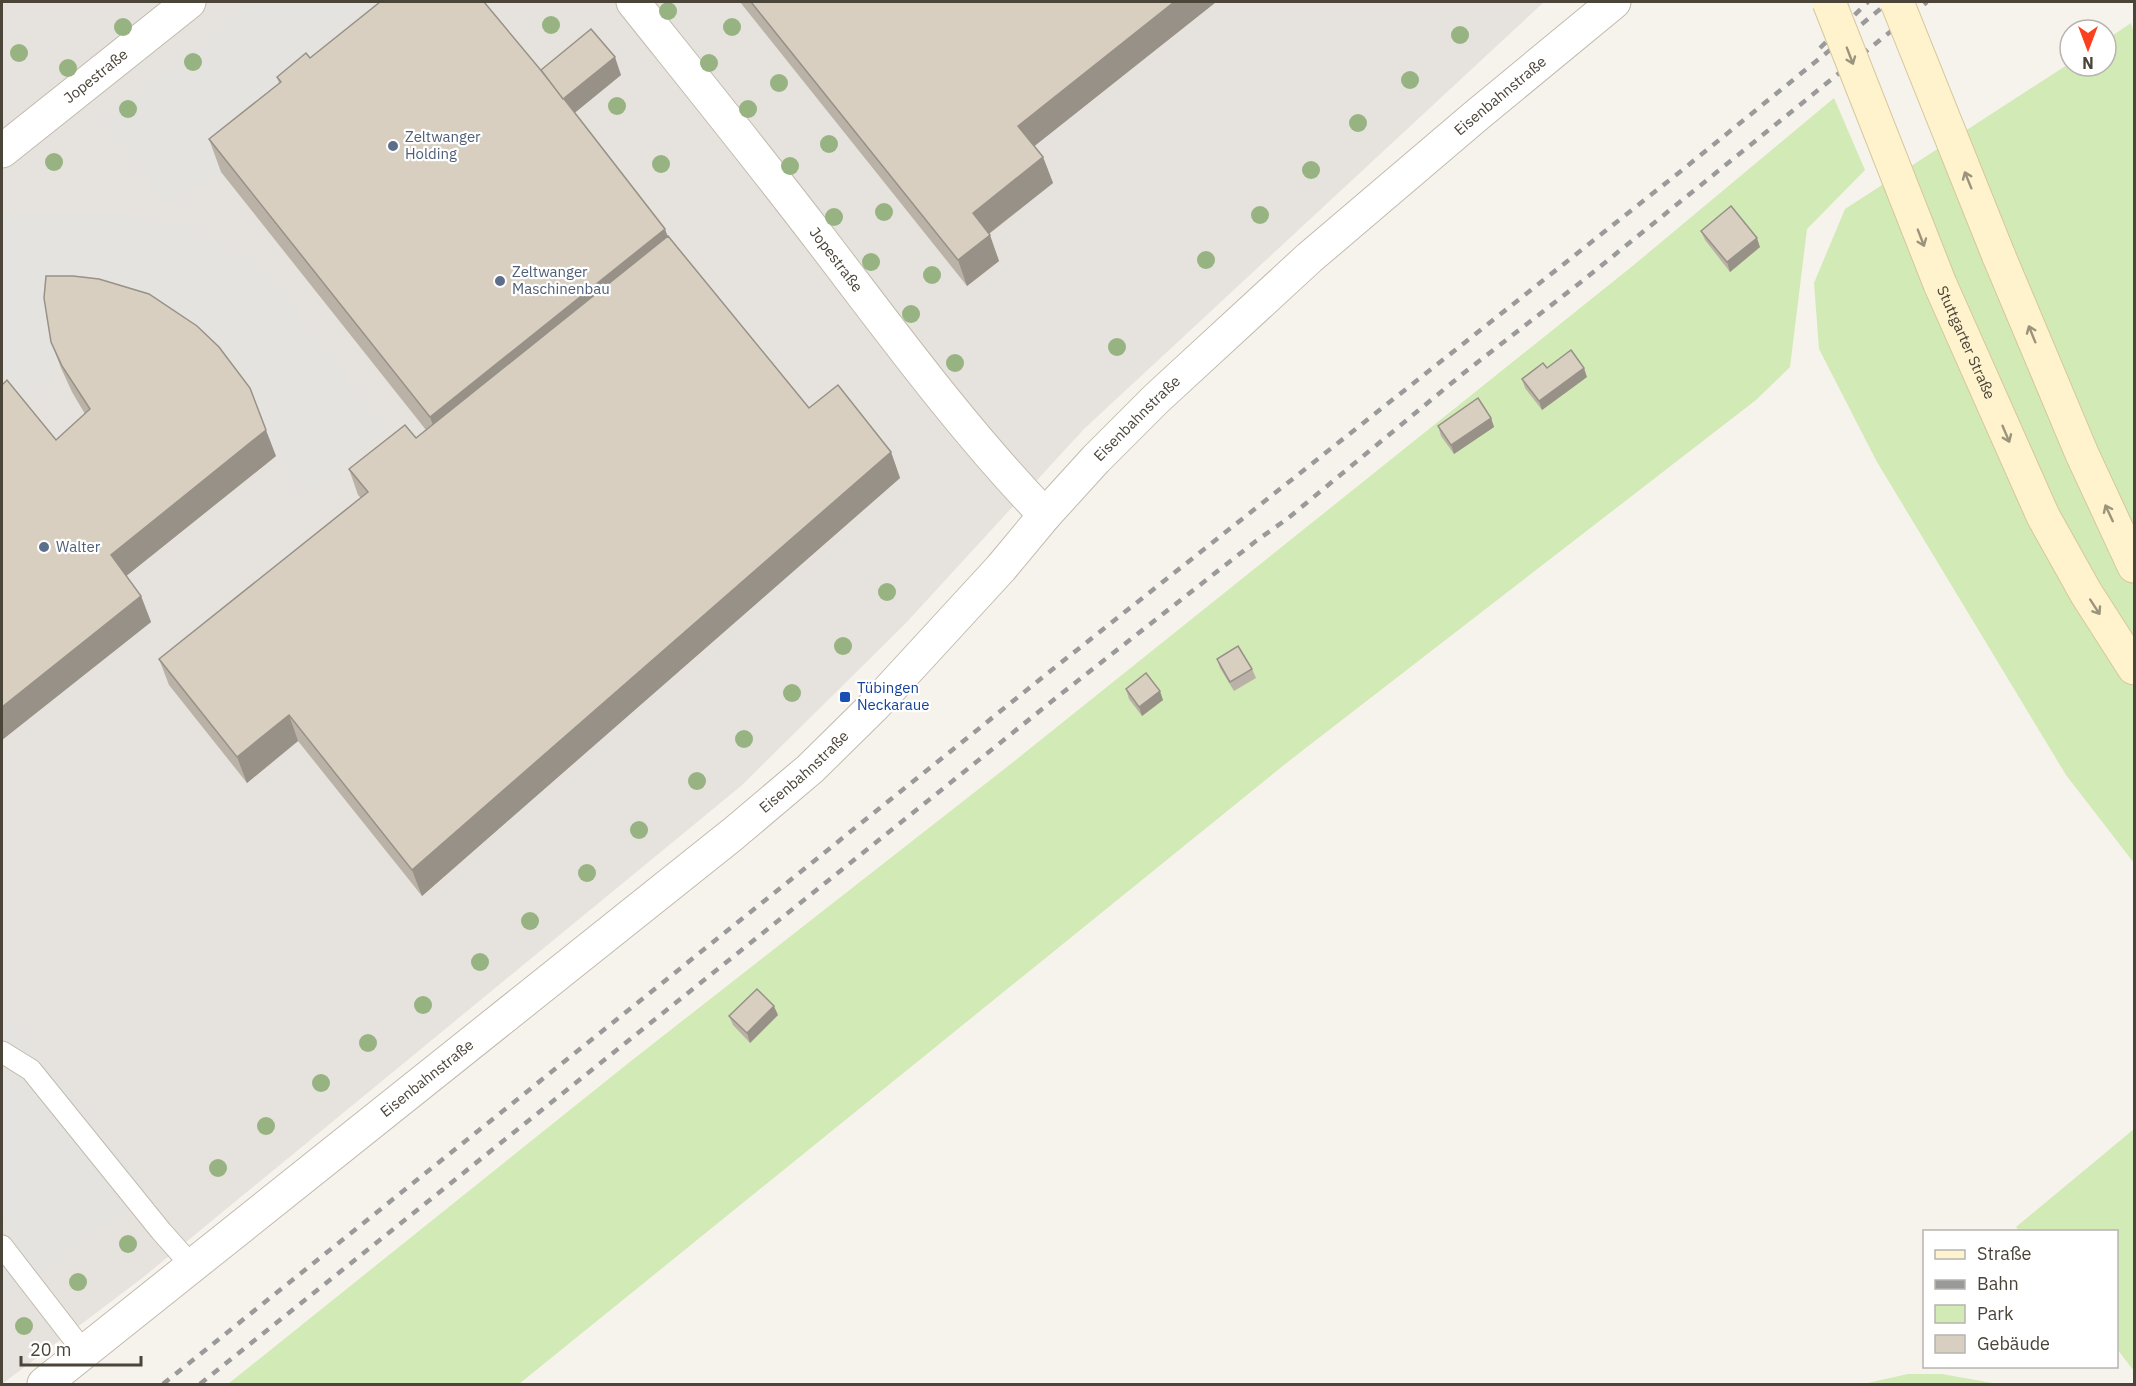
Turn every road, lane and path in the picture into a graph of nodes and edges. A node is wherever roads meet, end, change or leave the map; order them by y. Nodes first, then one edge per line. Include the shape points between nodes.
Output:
1 (189, 2) edge
2 (633, 2) edge
3 (1614, 2) edge
4 (1829, 2) edge
5 (1897, 2) edge
6 (2, 151) edge
7 (1045, 515) junction
8 (2134, 566) edge
9 (2134, 668) edge
10 (2, 1052) edge
11 (2, 1246) edge
12 (192, 1266) junction
13 (84, 1352) junction
14 (44, 1384) edge

1 - 6 street, Jopestraße
2 - 7 street, Jopestraße via 956,414
3 - 7 street, Eisenbahnstraße via 1309,258 1156,399
4 -> 9 main road, Stuttgarter Straße, bridge via 1940,284 2043,516
8 -> 5 main road, bridge via 2082,454
7 - 12 street, Eisenbahnstraße via 1001,568 810,769
10 - 12 lane via 31,1070
11 - 13 lane
12 - 13 street, Eisenbahnstraße
13 - 14 street, Eisenbahnstraße

